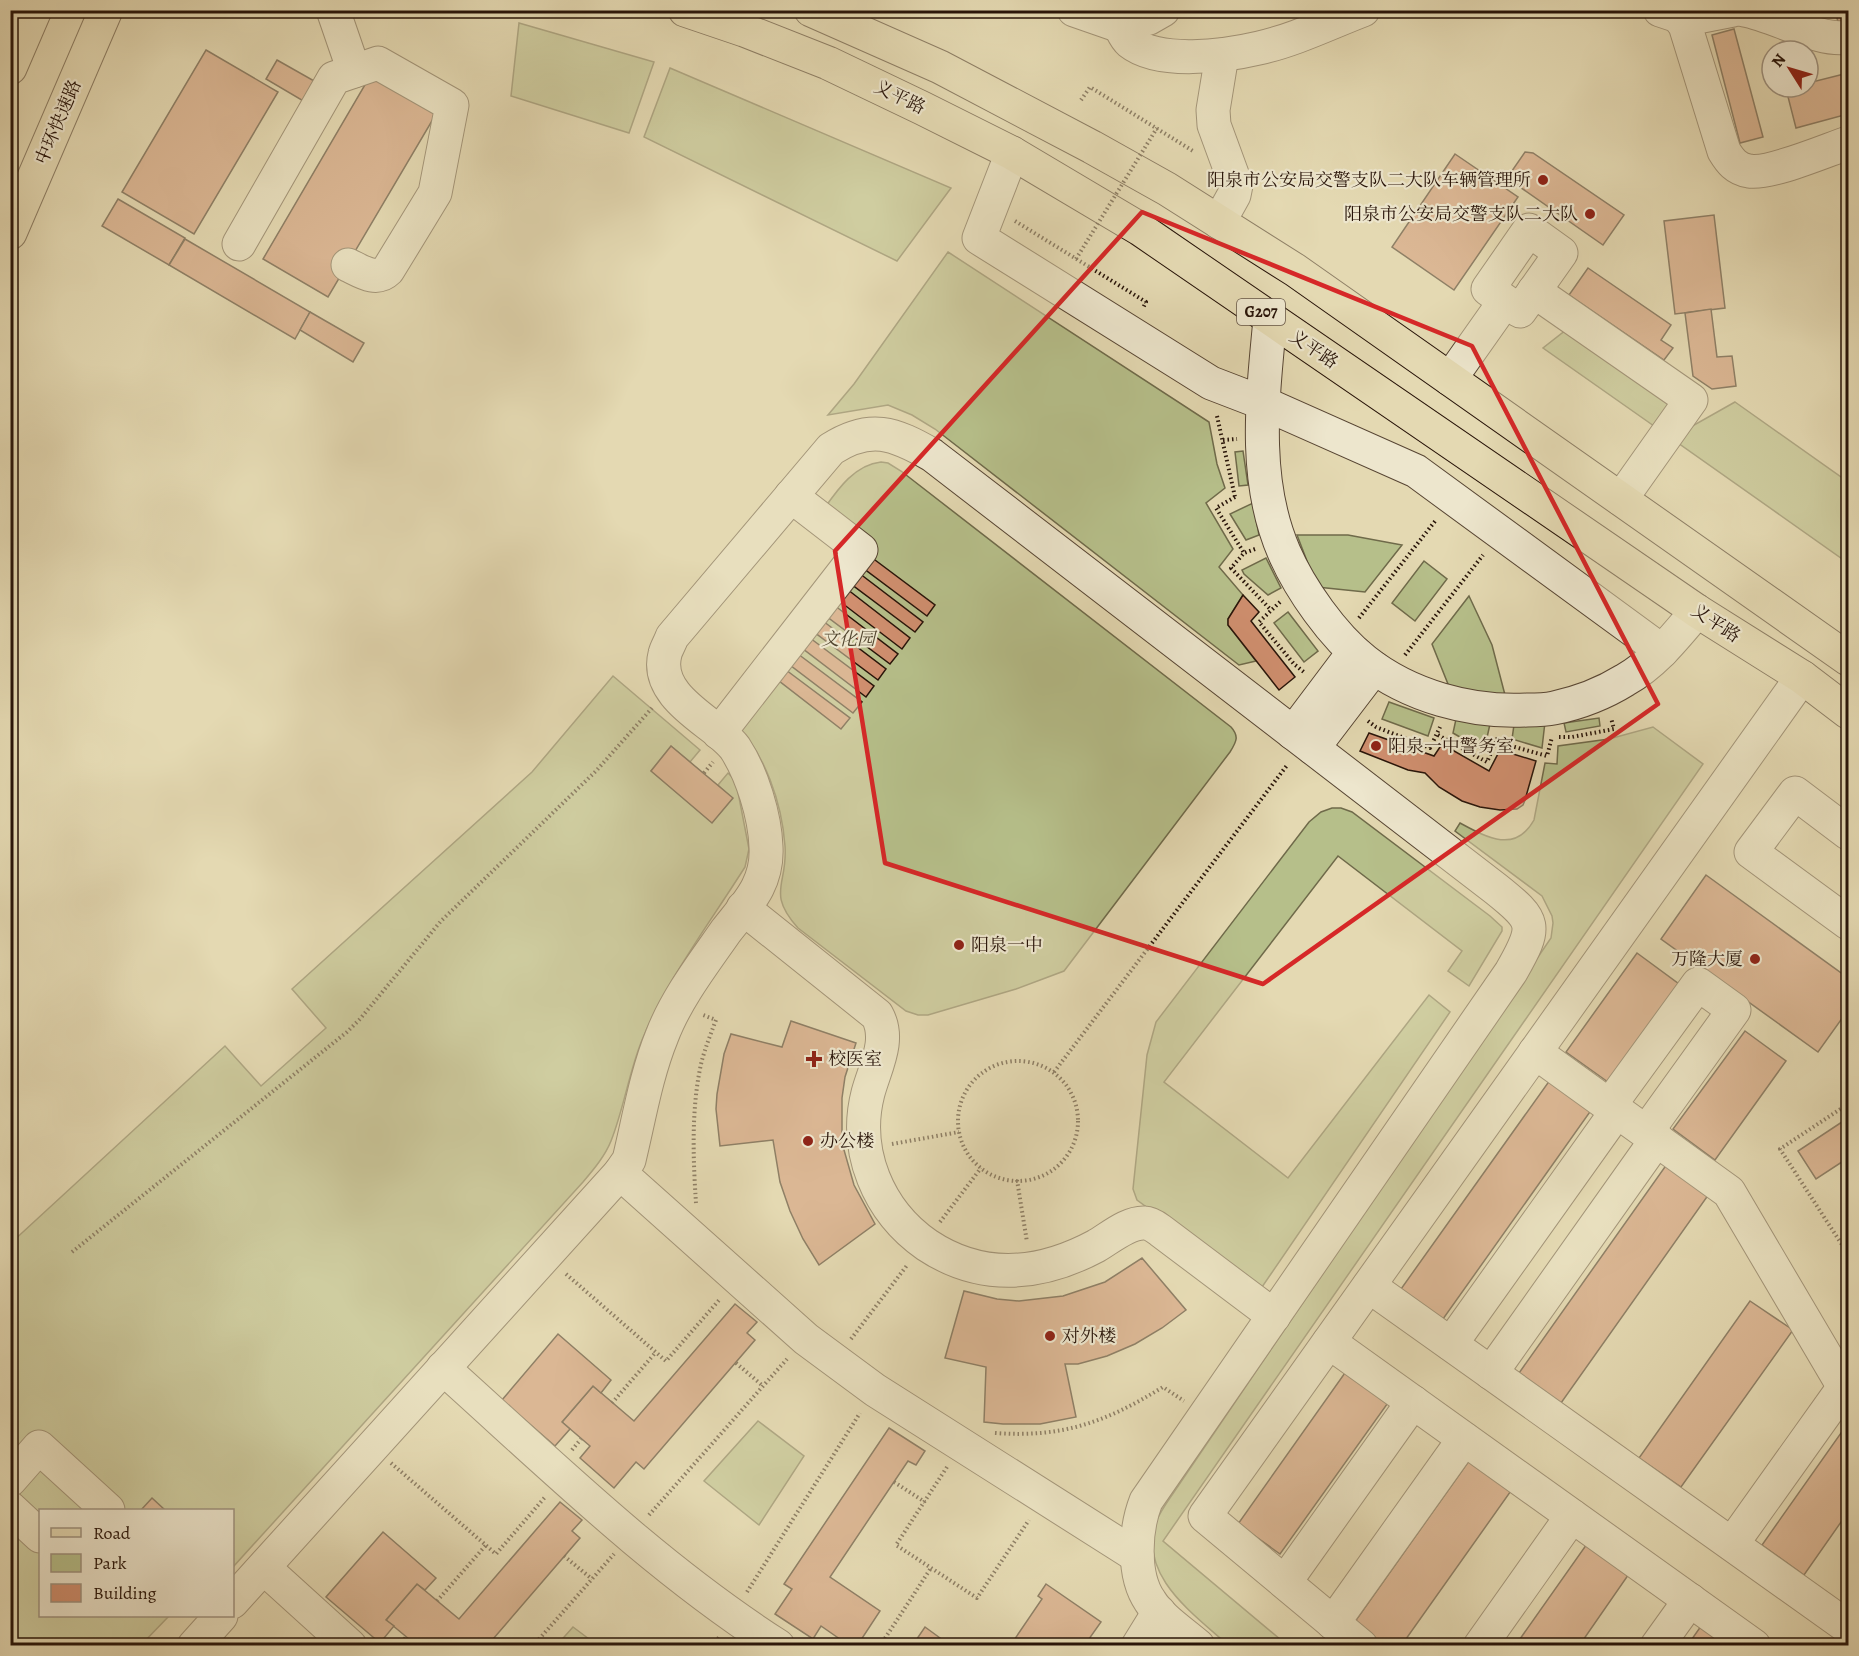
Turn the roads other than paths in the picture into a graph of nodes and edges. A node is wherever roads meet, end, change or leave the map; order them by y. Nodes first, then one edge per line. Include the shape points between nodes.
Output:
1 (35, 10) edge
2 (106, 10) edge
3 (333, 10) edge
4 (685, 10) edge
5 (811, 10) edge
6 (1074, 10) edge
7 (1163, 10) edge
8 (1363, 10) edge
9 (1733, 10) edge
10 (1744, 10) edge
11 (1671, 15) edge
12 (1120, 26) junction
13 (1848, 37) edge
14 (1222, 55) junction
15 (10, 68) edge
16 (354, 71) junction
17 (1848, 143) edge
18 (1012, 153) junction
19 (1219, 222) junction
20 (10, 233) edge
21 (239, 244) dead end
22 (348, 265) dead end
23 (1270, 319) junction
24 (1450, 379) junction
25 (1263, 403) junction
26 (791, 496) junction
27 (1622, 499) junction
28 (1697, 611) junction
29 (1662, 651) junction
30 (1848, 659) edge
31 (1364, 660) junction
32 (1802, 677) junction
33 (1848, 712) edge
34 (719, 733) junction
35 (1304, 741) junction
36 (1848, 832) edge
37 (743, 908) junction
38 (1848, 923) edge
39 (1535, 1052) junction
40 (1614, 1108) junction
41 (1652, 1135) junction
42 (620, 1173) junction
43 (1369, 1286) junction
44 (1274, 1316) junction
45 (1329, 1342) junction
46 (1451, 1344) junction
47 (443, 1368) junction
48 (1491, 1373) junction
49 (1846, 1386) edge
50 (1413, 1402) junction
51 (1464, 1439) junction
52 (10, 1480) edge
53 (10, 1508) edge
54 (107, 1509) edge
55 (1572, 1516) junction
56 (39, 1535) edge
57 (1732, 1544) junction
58 (1137, 1556) junction
59 (264, 1568) junction
60 (1285, 1582) junction
61 (234, 1600) edge
62 (1690, 1600) junction
63 (1159, 1612) junction
64 (220, 1617) edge
65 (1333, 1623) junction
66 (1841, 1630) edge
67 (194, 1646) edge
68 (350, 1646) edge
69 (778, 1646) edge
70 (1138, 1646) edge
71 (1198, 1646) edge
72 (1360, 1646) edge
73 (1480, 1646) edge
74 (1657, 1646) edge
75 (1754, 1646) edge

1 - 15 main road
2 - 20 main road, 中环快速路
3 - 16 street
4 - 18 main road, 义平路 / G207 via 828,63
5 - 19 main road via 940,67 1092,147
6 - 12 street
7 - 12 street
8 - 14 street via 1261,48
9 - 11 street
10 - 13 street via 1820,34
11 - 17 street via 1688,31 1731,163 1749,171 1769,170
12 - 14 street via 1130,42 1150,51 1168,56
14 - 19 street via 1214,125 1236,185
16 - 21 street via 334,78
16 - 22 street via 378,63 452,105 435,193 388,270 375,276
18 - 23 main road, 义平路 / G207 via 1140,229
18 - 25 street via 980,238 1210,383
19 - 24 main road via 1295,270
23 - 25 street
23 - 28 main road, 义平路 / G207
24 - 27 main road
24 - 27 street via 1520,296 1690,400
25 - 29 street via 1416,471
25 - 31 street via 1266,491 1279,539 1303,588 1325,619
26 - 34 street via 672,637 665,654 664,674 671,688
26 - 34 street via 861,550
26 - 35 street via 831,449 844,441 871,432 909,442 932,454
27 - 30 main road
28 - 29 street
28 - 32 main road, 义平路 / G207
29 - 31 street via 1625,680 1596,694 1499,727 1466,706 1426,695
31 - 35 street
32 - 33 main road, 义平路 / G207
32 - 39 street
34 - 37 street via 740,759 764,826 762,882
35 - 44 street via 1521,909 1527,917 1528,935 1511,972
36 - 38 street via 1795,793 1751,852
37 - 42 street via 669,1020 655,1053 629,1160
37 - 44 street via 877,1015 883,1025 884,1042 864,1110 865,1149 882,1198 898,1220 924,1243 962,1263 1009,1271 1065,1261 1131,1226 1146,1223 1176,1241
39 - 40 street
39 - 43 street
40 - 41 street
40 - 41 street via 1698,984 1734,1010
40 - 46 street
41 - 48 street
41 - 49 street via 1730,1192
42 - 47 street
42 - 58 street via 806,1339 875,1390
43 - 45 street
43 - 46 street
44 - 58 street via 1146,1501 1138,1528
45 - 50 street
45 - 60 street via 1205,1516
46 - 48 street
47 - 59 street
47 - 69 street via 631,1535 732,1616
48 - 57 street
49 - 57 street
50 - 51 street
50 - 60 street
51 - 55 street
51 - 65 street
52 - 54 street via 39,1447
53 - 56 street
55 - 62 street
55 - 73 street
57 - 66 street
58 - 63 street via 1144,1589
59 - 61 street
59 - 68 street
60 - 65 street
62 - 74 street
62 - 75 street
63 - 70 street
63 - 71 street
64 - 67 street
65 - 72 street

